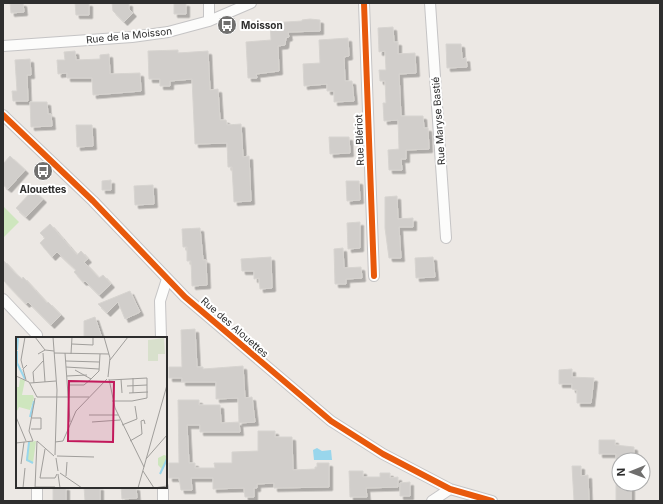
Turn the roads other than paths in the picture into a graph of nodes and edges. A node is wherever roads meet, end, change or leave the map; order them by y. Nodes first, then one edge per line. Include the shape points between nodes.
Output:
1 (209, 3) edge
2 (251, 3) edge
3 (364, 3) edge
4 (430, 3) edge
5 (209, 21) junction
6 (3, 46) edge
7 (3, 115) edge
8 (446, 238) dead end
9 (374, 276) dead end
10 (167, 279) junction
11 (3, 299) edge
12 (37, 337) edge
13 (161, 337) edge
14 (37, 488) edge
15 (163, 488) edge
16 (450, 489) junction
17 (37, 501) edge
18 (163, 501) edge
19 (432, 501) edge
20 (492, 501) edge

1 - 5 street
2 - 5 street, Rue de la Moisson
3 - 9 street, Rue Blériot
4 - 8 street, Rue Maryse Bastié
5 - 6 street, Rue de la Moisson via 168,32 132,37
7 - 10 street, Rue des Alouettes via 93,201
10 - 13 street via 160,301
10 - 16 street, Rue des Alouettes via 331,421 383,454
11 - 12 street
14 - 17 street
15 - 18 street
16 - 19 street
16 - 20 street, Rue des Alouettes

